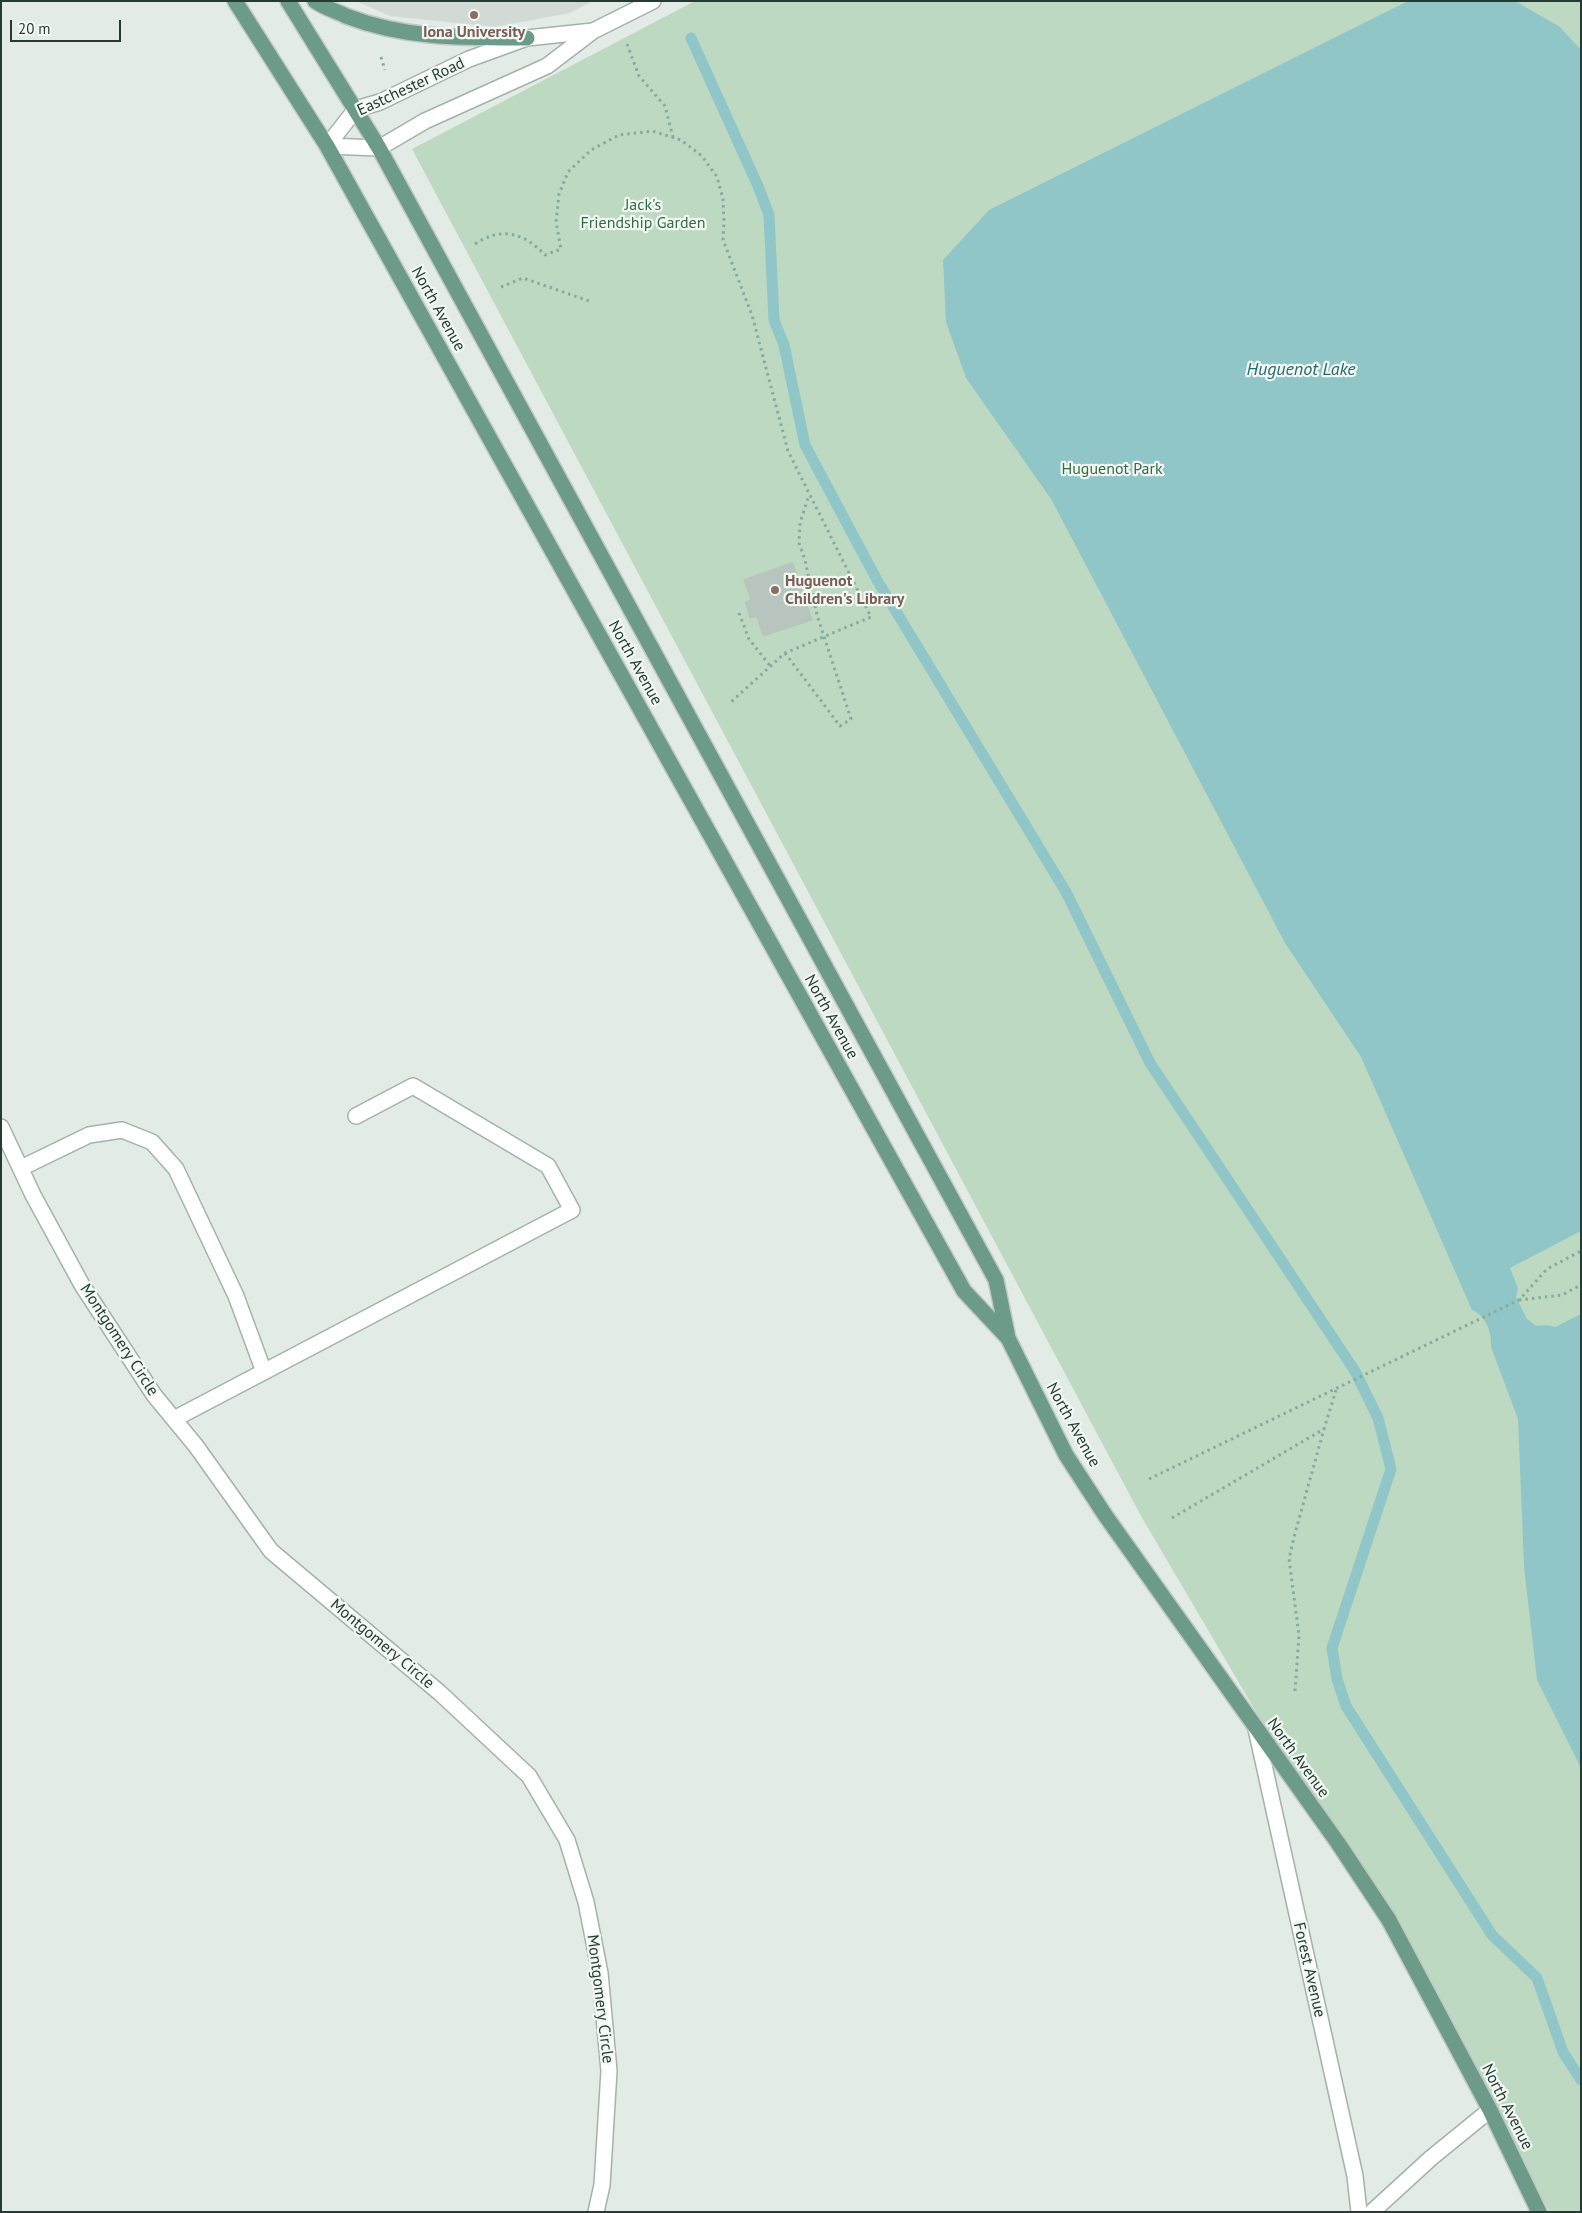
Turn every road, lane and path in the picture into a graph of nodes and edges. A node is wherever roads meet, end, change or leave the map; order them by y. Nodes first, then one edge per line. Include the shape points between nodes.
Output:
1 (234, 1) edge
2 (288, 1) edge
3 (315, 1) edge
4 (653, 1) edge
5 (593, 31) junction
6 (527, 38) junction
7 (627, 44) dead end
8 (381, 57) dead end
9 (385, 70) dead end
10 (356, 109) junction
11 (673, 137) junction
12 (328, 146) junction
13 (379, 148) junction
14 (475, 244) dead end
15 (501, 288) dead end
16 (589, 301) dead end
17 (810, 494) junction
18 (739, 613) dead end
19 (825, 637) junction
20 (785, 653) junction
21 (770, 666) junction
22 (731, 702) dead end
23 (356, 1116) dead end
24 (1, 1127) edge
25 (20, 1168) junction
26 (1581, 1251) edge
27 (1581, 1285) edge
28 (1519, 1300) junction
29 (1008, 1338) junction
30 (264, 1372) junction
31 (1336, 1390) junction
32 (174, 1420) junction
33 (1324, 1429) junction
34 (1150, 1479) dead end
35 (1172, 1518) dead end
36 (1295, 1691) dead end
37 (1256, 1729) junction
38 (1490, 2110) junction
39 (597, 2212) edge
40 (1359, 2212) edge
41 (1372, 2212) edge
42 (1539, 2212) edge

1 - 12 main road, North Avenue
2 - 10 main road, North Avenue
3 - 6 main road via 364,23 398,32 461,38
4 - 5 street, Eastchester Road
5 - 6 street, Eastchester Road
5 - 13 street, Eastchester Road via 547,66 425,121
6 - 10 street, Eastchester Road via 469,59 380,102
7 - 11 path via 639,76 665,106
8 - 9 path
10 - 12 street, Eastchester Road
10 - 13 main road, North Avenue
11 - 14 path via 652,131 619,134 591,150 568,172 559,194 556,222 561,248 545,255 533,243 512,233 490,236
11 - 17 path via 702,156 717,177 723,199 723,240 752,316 788,451
12 - 13 street
12 - 29 main road, North Avenue via 964,1291
13 - 29 main road, North Avenue via 996,1280
15 - 16 path via 523,278
17 - 19 path via 800,523 800,543
17 - 19 path via 871,617
18 - 21 path via 749,639
19 - 20 path
19 - 20 path via 851,719 840,726
20 - 21 path
21 - 22 path
23 - 30 street via 414,1086 548,1166 572,1210
24 - 25 street, Montgomery Circle
25 - 30 street via 89,1135 122,1130 152,1142 176,1169 236,1296
25 - 32 street, Montgomery Circle via 82,1285
26 - 28 path via 1547,1269
27 - 28 path via 1562,1295
28 - 31 path
29 - 37 main road, North Avenue via 1066,1455
30 - 32 street
31 - 33 path
31 - 34 path
32 - 39 street, Montgomery Circle via 271,1551 440,1694 529,1776 568,1840 586,1902 600,1973 609,2070 602,2185
33 - 35 path
33 - 36 path via 1290,1559 1299,1635
37 - 38 main road, North Avenue via 1389,1920
37 - 40 street, Forest Avenue via 1355,2176
38 - 41 street
38 - 42 main road, North Avenue

